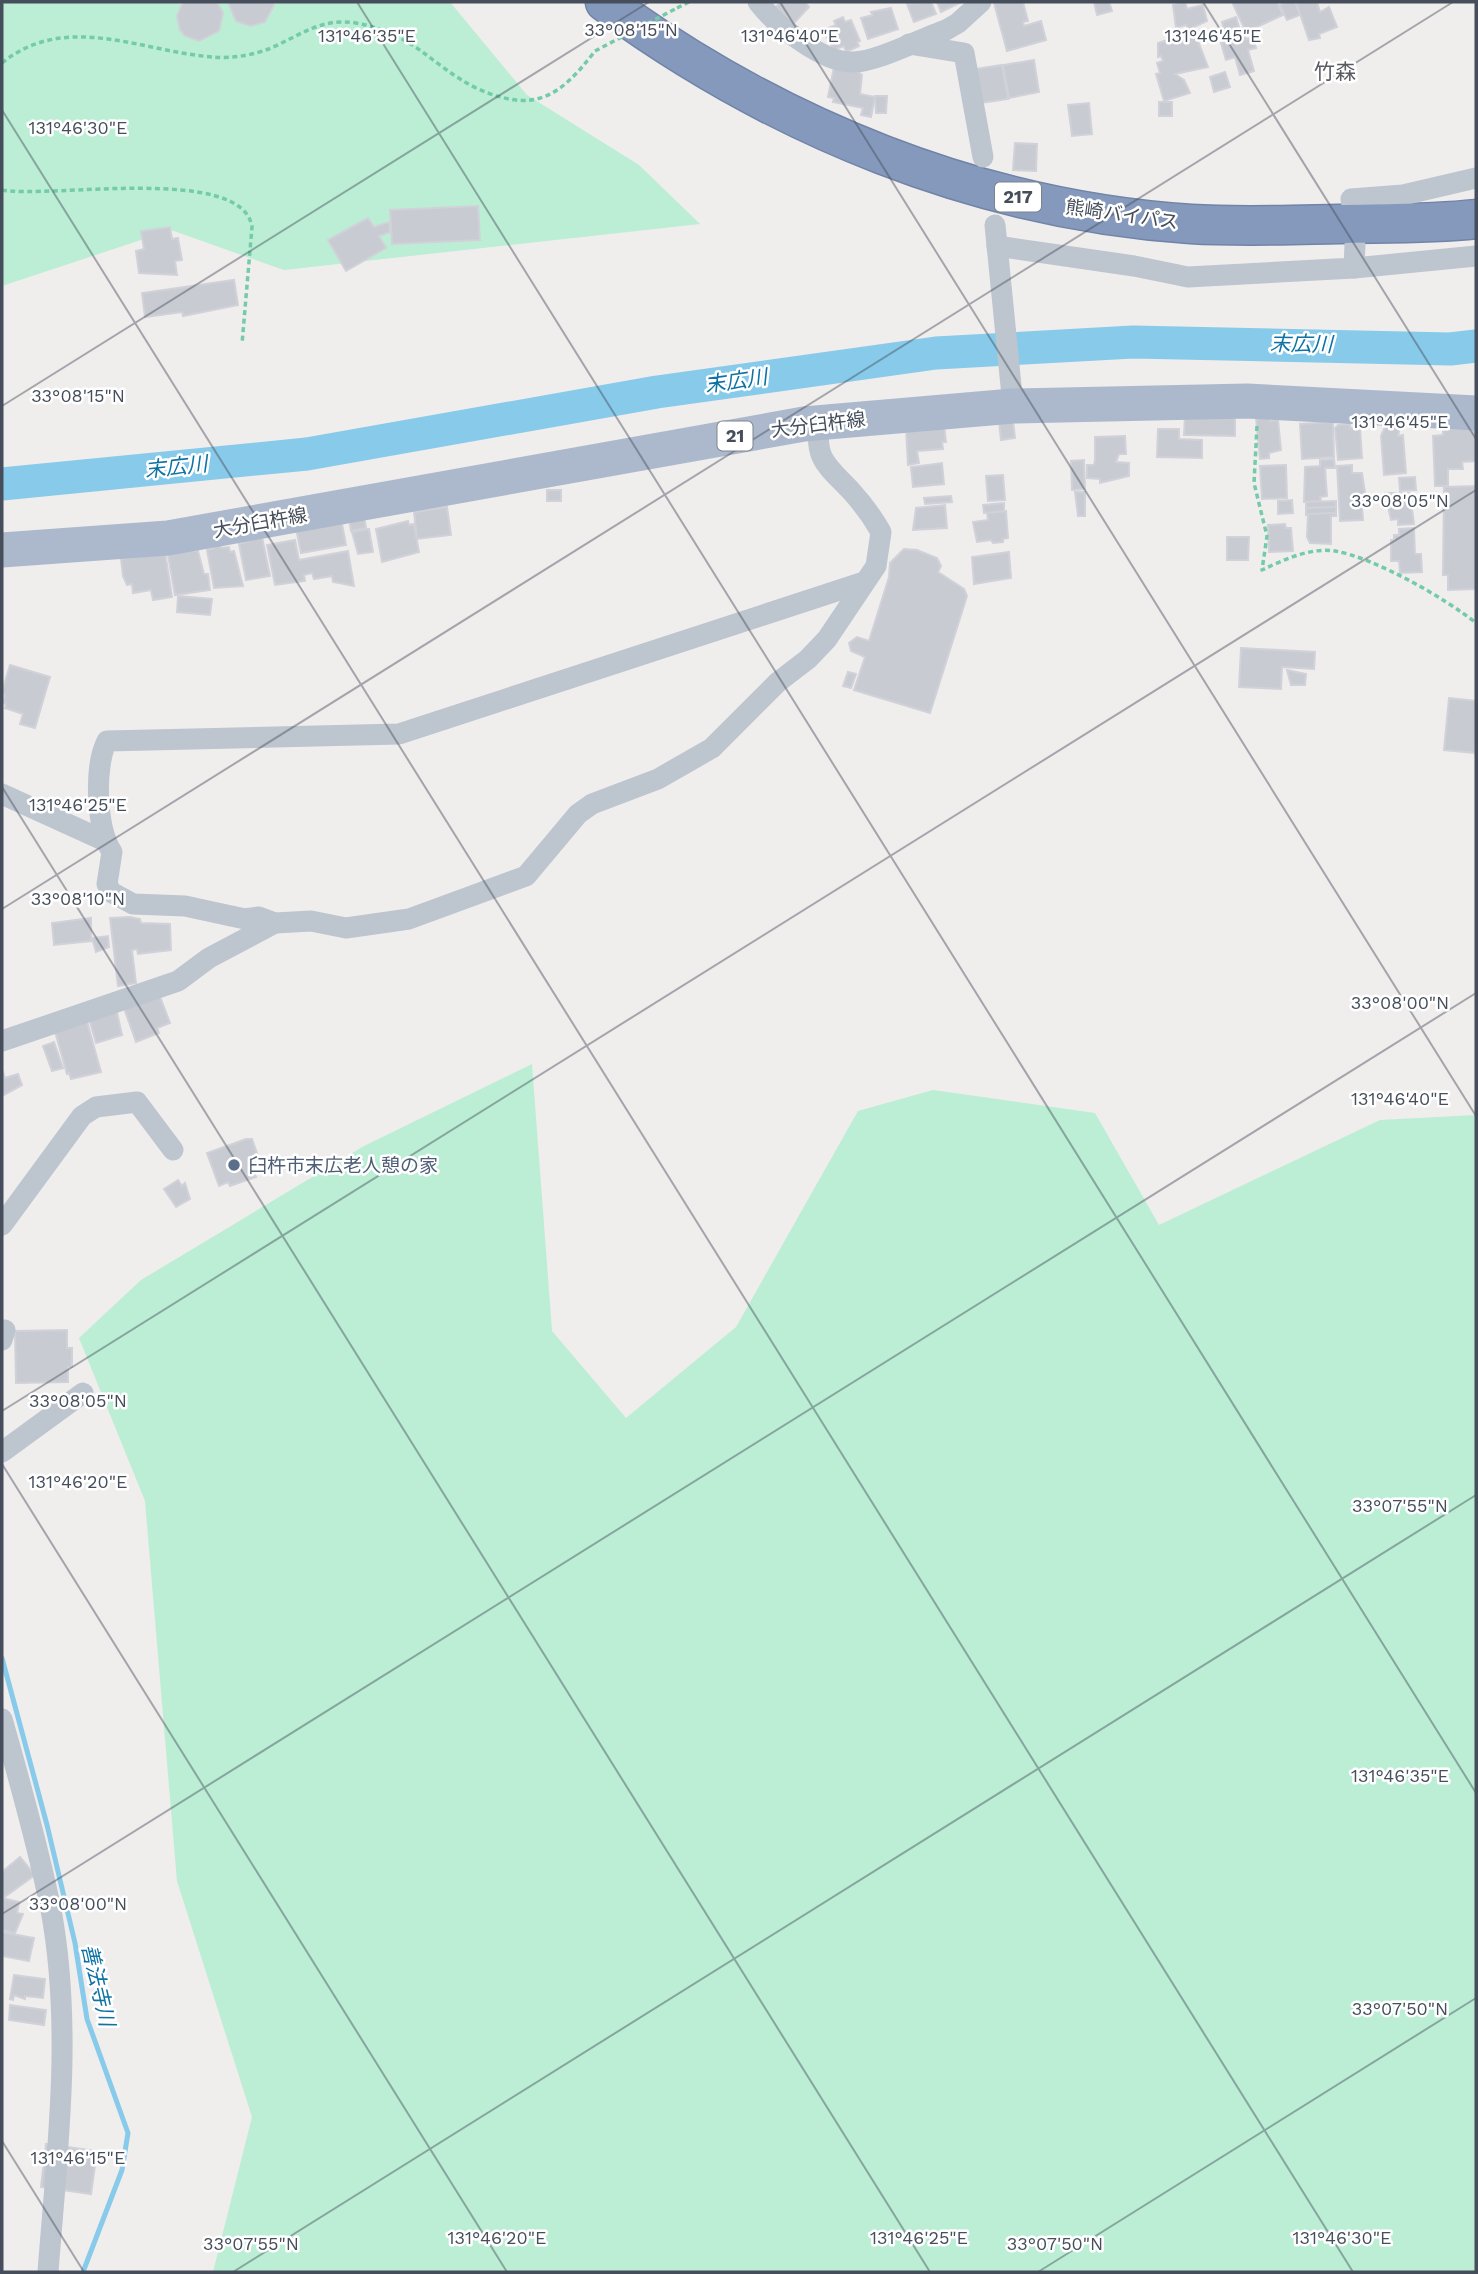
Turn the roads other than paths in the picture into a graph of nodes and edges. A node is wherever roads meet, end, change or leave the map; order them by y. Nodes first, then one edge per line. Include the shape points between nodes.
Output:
1 (605, 2) edge
2 (758, 2) edge
3 (981, 2) edge
4 (907, 43) junction
5 (983, 157) dead end
6 (1476, 178) edge
7 (1352, 206) dead end
8 (1476, 219) edge
9 (1355, 245) dead end
10 (1476, 256) edge
11 (1354, 268) junction
12 (1012, 396) junction
13 (1476, 413) edge
14 (820, 422) junction
15 (2, 550) edge
16 (863, 582) junction
17 (2, 794) edge
18 (105, 841) junction
19 (275, 923) junction
20 (2, 1041) edge
21 (173, 1150) dead end
22 (2, 1224) edge
23 (83, 1393) dead end
24 (3, 1449) edge
25 (2, 1719) edge
26 (48, 2272) edge

1 - 8 highway, 熊崎バイパス / 217 via 667,47 801,121 912,167 1005,195 1189,223
2 - 4 street via 792,35 844,61 868,60
3 - 4 street via 958,23
4 - 5 street via 964,53
6 - 7 street via 1403,195 1351,199
9 - 11 street
10 - 11 street
11 - 12 street via 1188,277 996,235
12 - 13 main road, 大分臼杵線 / 21 via 1247,401
12 - 14 main road, 大分臼杵線 / 21
14 - 15 main road, 大分臼杵線 / 21 via 168,538
14 - 16 street via 816,441 824,462 881,532 876,566
16 - 18 street via 400,734 107,741 98,777
16 - 19 street via 827,639 712,748 658,779 592,804 578,814 526,876 409,919 346,928 311,921
17 - 18 street
18 - 19 street via 112,852 107,884 124,900
19 - 20 street via 209,958 178,981
21 - 22 street via 137,1102 96,1107 82,1116
23 - 24 street
25 - 26 street via 51,1911 58,1974 61,2096

